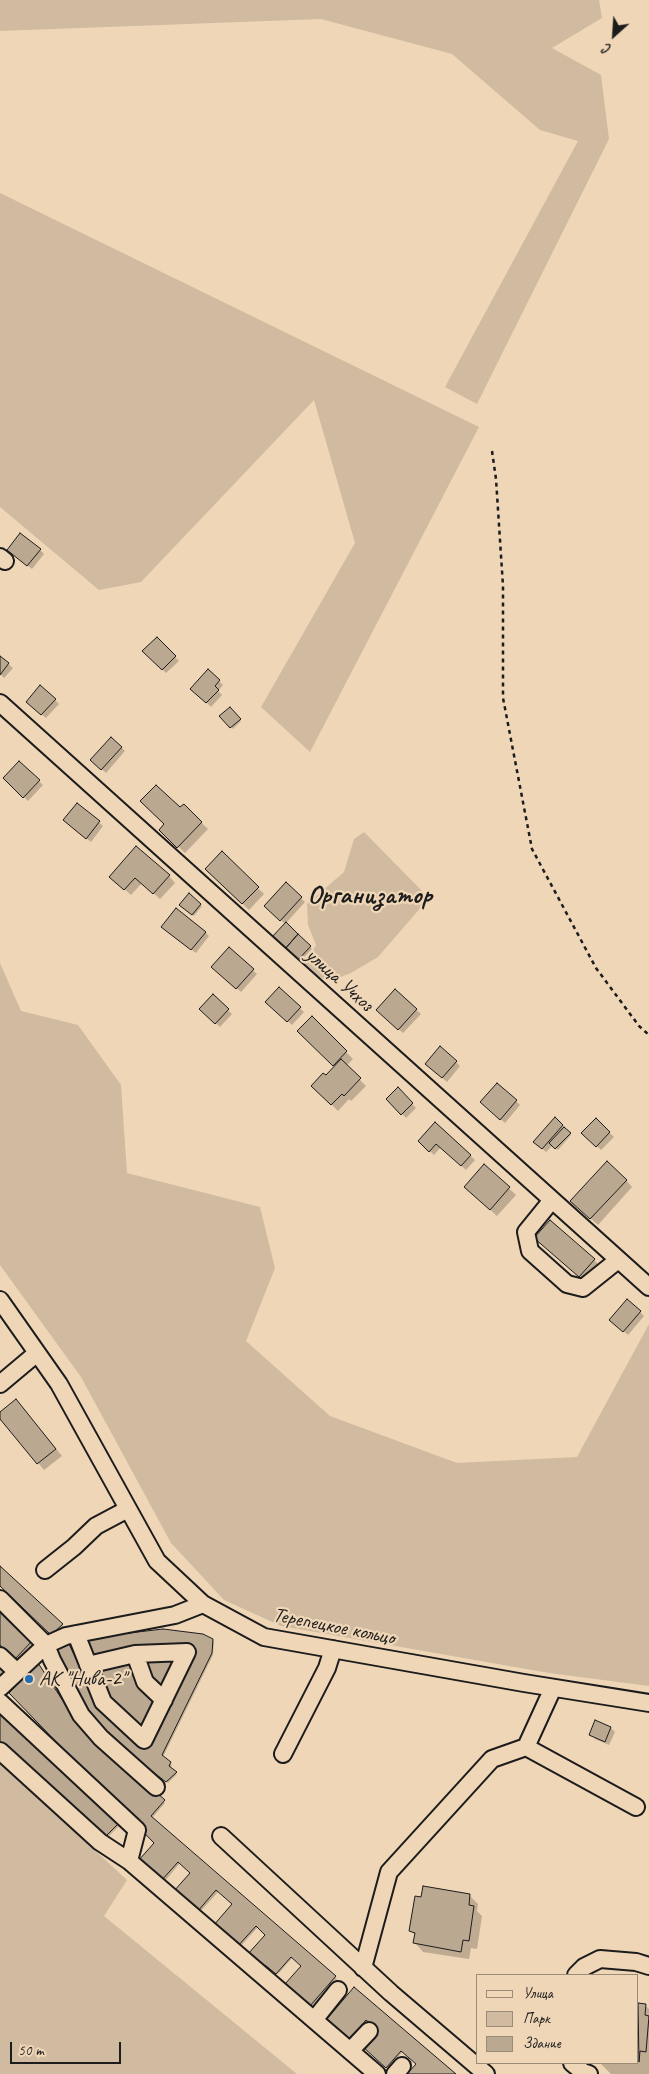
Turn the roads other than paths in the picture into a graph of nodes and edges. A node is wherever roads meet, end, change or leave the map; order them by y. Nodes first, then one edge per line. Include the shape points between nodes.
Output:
1 (0, 703) edge
2 (552, 1200) junction
3 (618, 1260) junction
4 (649, 1287) edge
5 (0, 1300) edge
6 (37, 1353) junction
7 (0, 1384) edge
8 (128, 1509) junction
9 (45, 1570) dead end
10 (0, 1599) edge
11 (203, 1604) junction
12 (76, 1634) junction
13 (46, 1645) junction
14 (333, 1649) junction
15 (136, 1654) junction
16 (0, 1656) edge
17 (88, 1665) junction
18 (17, 1672) junction
19 (0, 1688) edge
20 (553, 1688) junction
21 (164, 1700) junction
22 (0, 1702) edge
23 (649, 1703) edge
24 (526, 1747) junction
25 (0, 1751) edge
26 (283, 1754) dead end
27 (156, 1787) dead end
28 (636, 1807) dead end
29 (221, 1836) dead end
30 (129, 1861) junction
31 (649, 1966) edge
32 (363, 1968) junction
33 (577, 1974) edge
34 (338, 1990) dead end
35 (314, 2020) junction
36 (369, 2031) dead end
37 (350, 2051) junction
38 (573, 2064) edge
39 (377, 2074) edge
40 (486, 2074) edge
41 (590, 2074) edge

1 - 2 street, улица Учхоз
2 - 3 street, улица Учхоз
2 - 3 street via 526,1232 530,1251 567,1284 583,1288
3 - 4 street, улица Учхоз
5 - 6 street, Терепецкое кольцо
6 - 7 street
6 - 8 street, Терепецкое кольцо via 59,1384
8 - 9 street via 96,1526
8 - 11 street, Терепецкое кольцо via 157,1561
10 - 13 street
11 - 12 street via 175,1615
11 - 14 street, Терепецкое кольцо via 264,1637
12 - 13 street
12 - 17 street
13 - 18 street
13 - 27 street via 80,1715
14 - 20 street, Терепецкое кольцо
14 - 26 street via 327,1668
15 - 17 street
15 - 21 street via 145,1682
15 - 21 street via 187,1652
16 - 18 street
17 - 21 street via 103,1702 144,1740
18 - 19 street
20 - 23 street, Терепецкое кольцо
20 - 24 street
22 - 30 street via 137,1830
24 - 28 street
24 - 32 street via 492,1758 389,1872
25 - 30 street via 100,1842
29 - 32 street
30 - 35 street
31 - 33 street via 600,1959
32 - 40 street
34 - 35 street
35 - 37 street
36 - 37 street
37 - 39 street
38 - 41 street

